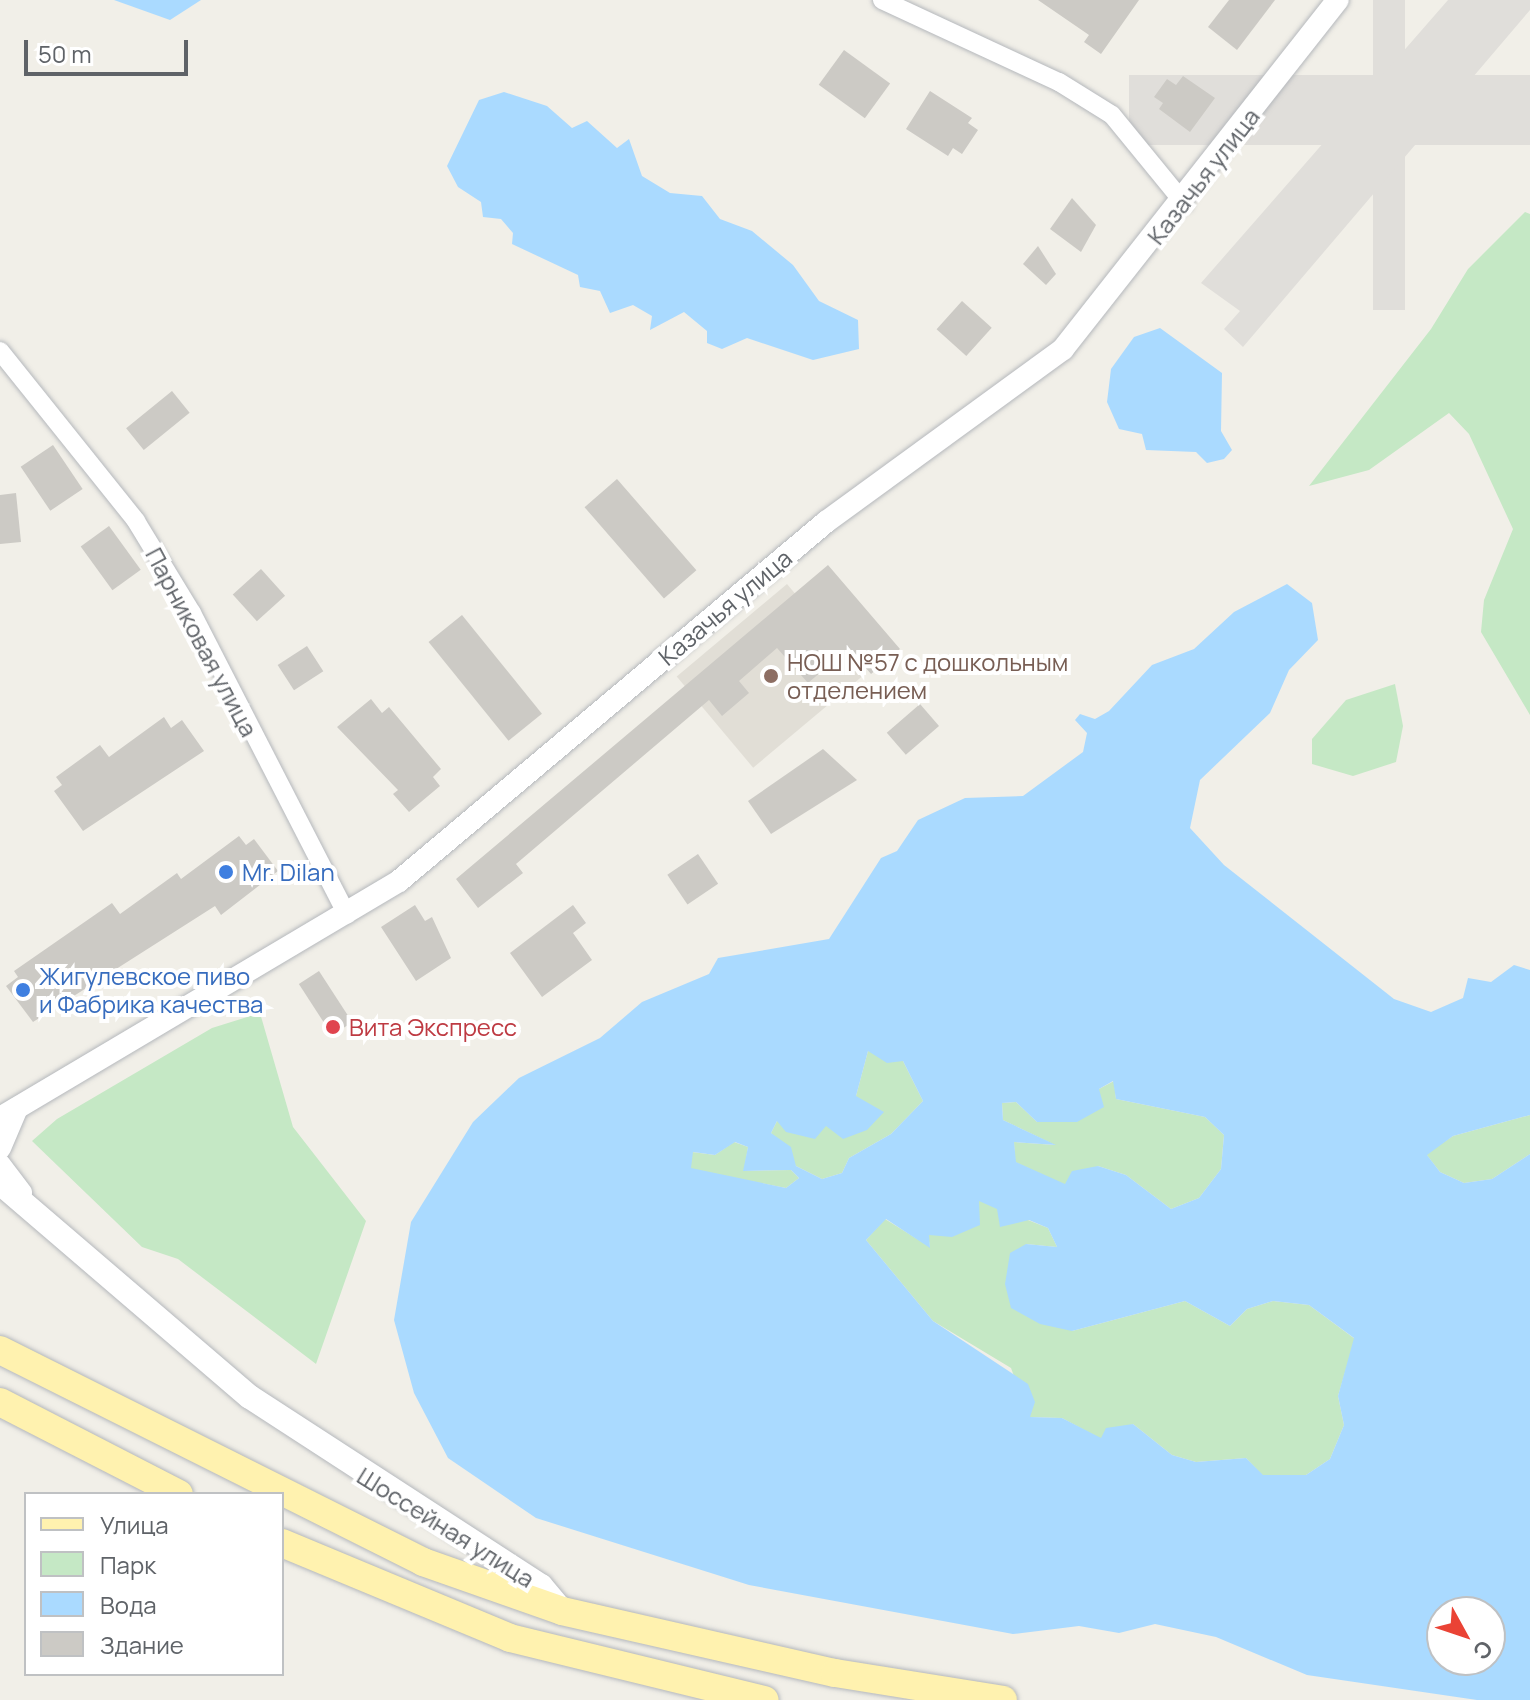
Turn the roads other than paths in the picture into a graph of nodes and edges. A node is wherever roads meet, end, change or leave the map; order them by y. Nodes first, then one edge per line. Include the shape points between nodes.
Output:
1 (882, 0) edge
2 (1338, 0) edge
3 (1184, 203) junction
4 (0, 351) edge
5 (347, 914) junction
6 (6, 1112) edge
7 (0, 1148) edge
8 (0, 1165) edge
9 (0, 1183) edge
10 (142, 1300) junction
11 (0, 1350) edge
12 (0, 1402) edge
13 (175, 1492) edge
14 (283, 1492) edge
15 (284, 1492) edge
16 (284, 1544) edge
17 (562, 1611) junction
18 (765, 1700) edge
19 (1003, 1700) edge

1 - 3 street via 1059,82 1112,115
2 - 3 street, Казачья улица
3 - 5 street, Казачья улица via 1063,349 826,522 468,824
4 - 5 street, Парниковая улица via 136,521 192,613
5 - 6 street, Казачья улица
6 - 7 street
8 - 10 street, Шоссейная улица via 8,1181
9 - 10 main road, Шоссейная улица
10 - 17 main road, Шоссейная улица via 250,1397 541,1586
11 - 14 main road, Шоссейная улица
12 - 13 main road
15 - 17 main road, Шоссейная улица via 423,1562
16 - 18 main road via 510,1638
17 - 19 main road via 835,1673

